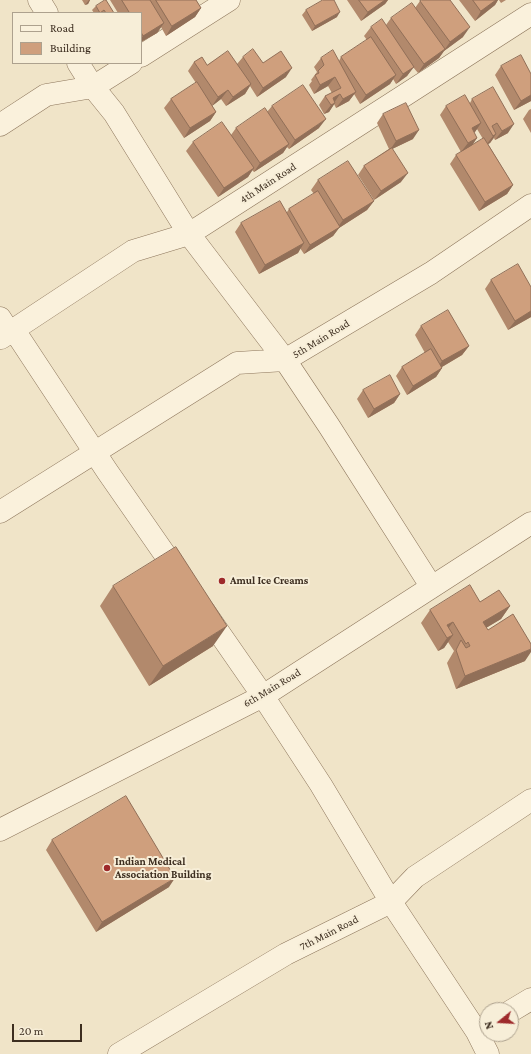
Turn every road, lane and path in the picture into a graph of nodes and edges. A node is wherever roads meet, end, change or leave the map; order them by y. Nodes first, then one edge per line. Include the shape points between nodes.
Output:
1 (39, 0) edge
2 (229, 0) edge
3 (46, 12) edge
4 (531, 14) edge
5 (142, 55) edge
6 (79, 64) edge
7 (129, 64) edge
8 (93, 87) junction
9 (0, 125) edge
10 (531, 205) edge
11 (189, 234) junction
12 (3, 330) edge
13 (285, 360) junction
14 (95, 452) junction
15 (0, 512) edge
16 (531, 523) edge
17 (431, 586) junction
18 (263, 696) junction
19 (531, 800) edge
20 (0, 830) edge
21 (391, 902) junction
22 (531, 999) edge
23 (519, 1006) edge
24 (479, 1025) edge
25 (485, 1042) edge
26 (119, 1054) edge
27 (488, 1054) edge

1 - 3 street
2 - 5 street
4 - 11 street, 4th Main Road
6 - 8 street
7 - 8 street
8 - 9 street via 46,95
8 - 11 street via 114,113
10 - 13 street, 5th Main Road via 431,273
11 - 12 street, 4th Main Road via 133,251
11 - 13 street
12 - 14 street via 14,330
13 - 14 street, 5th Main Road via 238,363
13 - 17 street
14 - 15 street, 5th Main Road
14 - 18 street
16 - 17 street, 6th Main Road
17 - 18 street, 6th Main Road
18 - 20 street, 6th Main Road
18 - 21 street via 321,785
19 - 21 street, 7th Main Road via 415,876
21 - 24 street
21 - 26 street, 7th Main Road via 286,954
22 - 23 street
25 - 27 street

